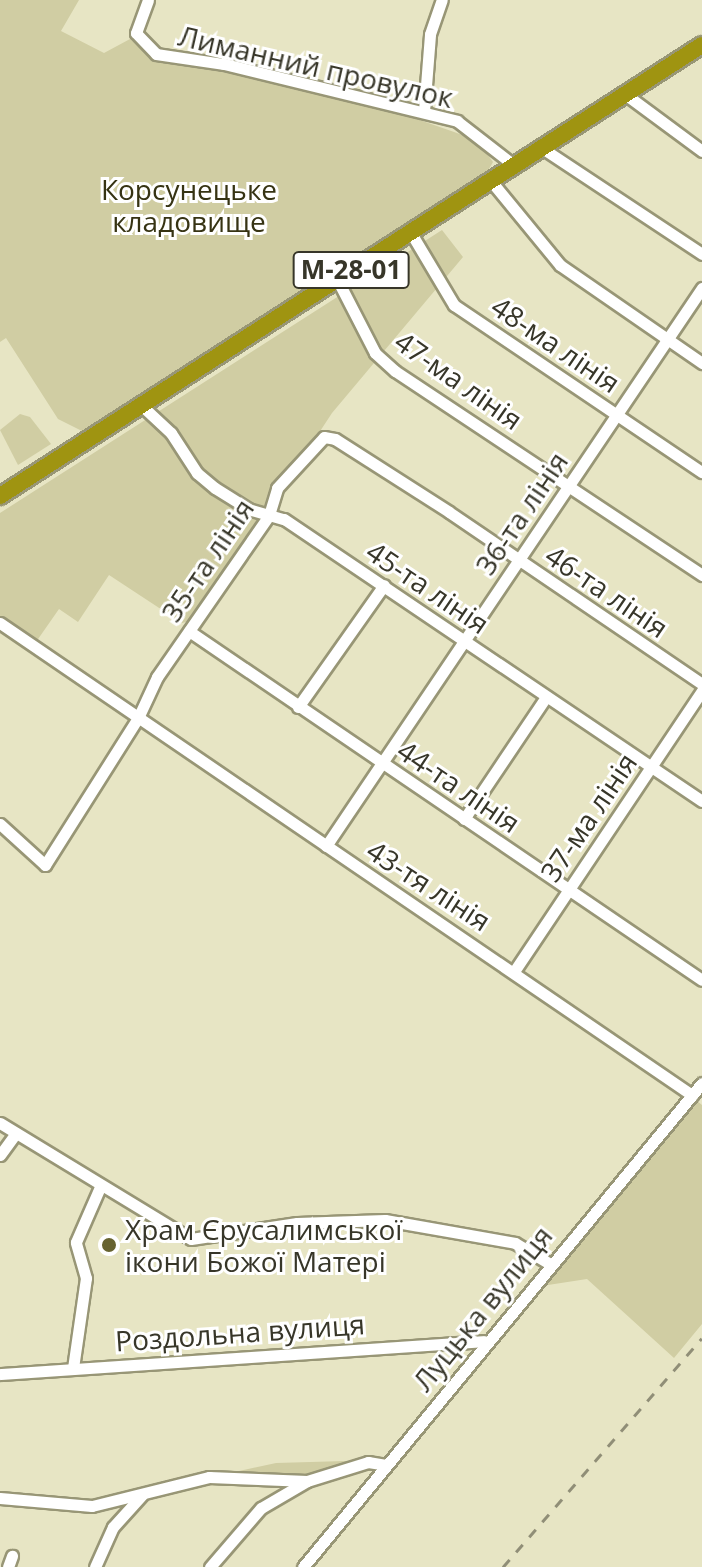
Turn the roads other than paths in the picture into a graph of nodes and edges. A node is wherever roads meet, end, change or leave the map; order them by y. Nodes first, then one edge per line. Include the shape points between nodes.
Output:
1 (148, 0) edge
2 (442, 0) edge
3 (702, 45) edge
4 (625, 94) junction
5 (424, 111) junction
6 (542, 148) junction
7 (702, 151) edge
8 (515, 166) junction
9 (491, 181) junction
10 (411, 233) junction
11 (702, 254) edge
12 (337, 279) junction
13 (702, 288) edge
14 (667, 340) junction
15 (702, 363) edge
16 (141, 405) junction
17 (616, 413) junction
18 (324, 437) joint
19 (702, 472) edge
20 (570, 486) junction
21 (0, 496) edge
22 (269, 515) junction
23 (518, 560) junction
24 (702, 575) edge
25 (384, 585) junction
26 (0, 623) edge
27 (189, 631) junction
28 (464, 640) junction
29 (702, 684) edge
30 (702, 691) edge
31 (546, 697) junction
32 (298, 707) junction
33 (138, 718) junction
34 (381, 763) junction
35 (651, 767) junction
36 (702, 801) edge
37 (464, 819) junction
38 (0, 824) edge
39 (326, 846) junction
40 (569, 890) junction
41 (515, 970) junction
42 (702, 980) edge
43 (702, 1083) edge
44 (692, 1095) junction
45 (0, 1123) edge
46 (16, 1133) junction
47 (0, 1155) edge
48 (100, 1187) junction
49 (548, 1263) junction
50 (484, 1341) junction
51 (73, 1368) junction
52 (0, 1374) edge
53 (386, 1465) junction
54 (307, 1481) junction
55 (142, 1494) junction
56 (0, 1498) edge
57 (95, 1567) edge
58 (210, 1567) edge
59 (303, 1567) edge

1 - 5 street, Лиманний провулок via 136,33 156,54 224,64
2 - 5 street via 430,34
3 - 4 highway, М-28-01
4 - 6 highway, М-28-01
4 - 7 street
5 - 8 street, Лиманний провулок via 476,131
6 - 8 highway, М-28-01
6 - 11 street
8 - 9 highway, М-28-01
9 - 10 highway, М-28-01
9 - 14 street via 545,252
10 - 12 highway, М-28-01
10 - 17 street, 48-ма лінія via 454,305
12 - 16 highway, М-28-01
12 - 20 street, 47-ма лінія via 375,353 395,371
13 - 14 street, 36-та лінія
14 - 15 street
14 - 17 street, 36-та лінія
16 - 21 highway, М-28-01
16 - 22 street, 45-та лінія via 171,433 197,473
17 - 19 street, 48-ма лінія
17 - 20 street, 36-та лінія
18 - 22 street, 35-та лінія via 284,479
18 - 23 street, 46-та лінія via 335,439
20 - 23 street, 36-та лінія
20 - 24 street, 47-ма лінія
22 - 25 street, 45-та лінія via 284,519
22 - 27 street, 35-та лінія
23 - 28 street, 36-та лінія
23 - 29 street, 46-та лінія
25 - 28 street, 45-та лінія
25 - 32 street
26 - 33 street, 43-тя лінія
27 - 32 street, 44-та лінія
27 - 33 street, 35-та лінія via 157,677
28 - 31 street, 45-та лінія
28 - 34 street, 36-та лінія
30 - 35 street, 37-ма лінія
31 - 35 street, 45-та лінія
31 - 37 street
32 - 34 street, 44-та лінія
33 - 38 street via 45,865
33 - 39 street, 43-тя лінія
34 - 37 street, 44-та лінія
34 - 39 street, 36-та лінія
35 - 36 street, 45-та лінія
35 - 40 street, 37-ма лінія
37 - 40 street, 44-та лінія
39 - 41 street, 43-тя лінія
40 - 41 street, 37-ма лінія
40 - 42 street, 44-та лінія
41 - 44 street, 43-тя лінія
43 - 44 street, Луцька вулиця
44 - 49 street, Луцька вулиця
45 - 46 street
46 - 47 street
46 - 48 street
48 - 49 street via 191,1239 297,1223 385,1220 515,1243
48 - 51 street via 77,1235 86,1278
49 - 50 street, Луцька вулиця
50 - 51 street, Роздольна вулиця
50 - 53 street, Луцька вулиця
51 - 52 street, Роздольна вулиця
53 - 54 street via 368,1462
53 - 59 street, Луцька вулиця
54 - 55 street via 209,1477
54 - 58 street via 261,1508
55 - 56 street via 78,1507
55 - 57 street via 113,1527

